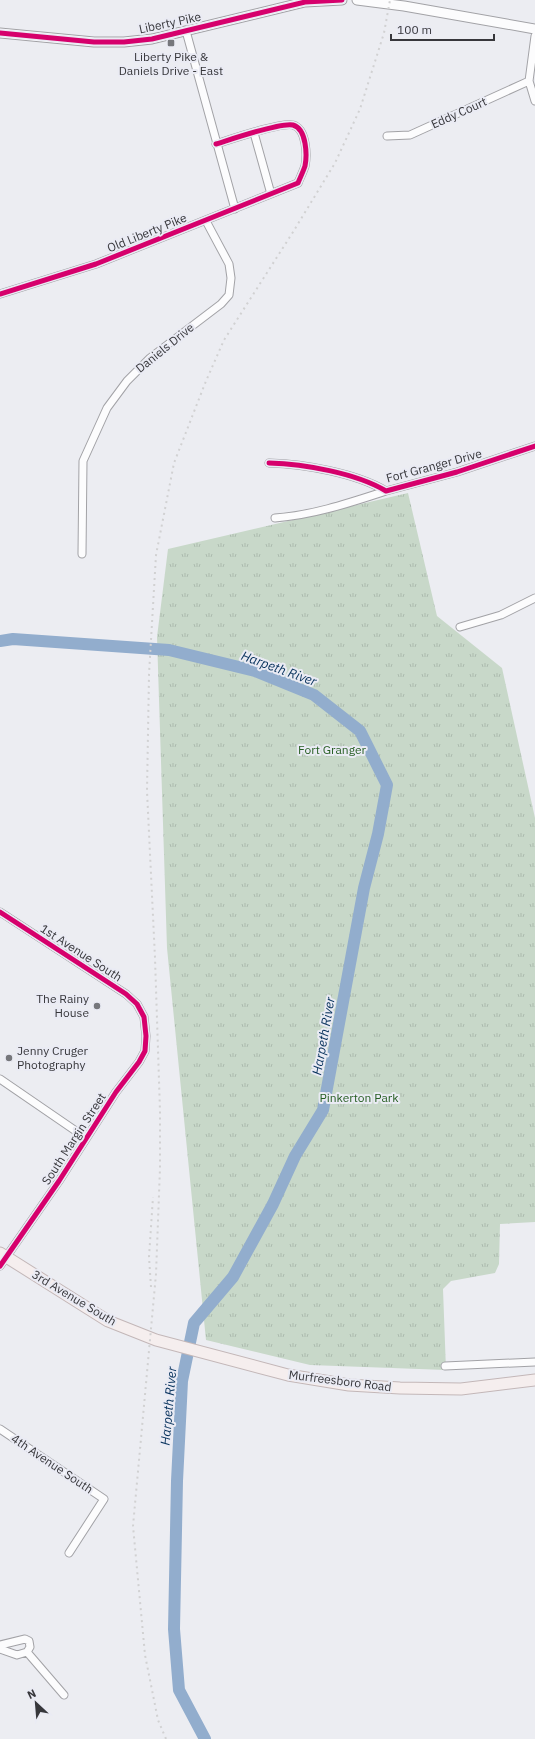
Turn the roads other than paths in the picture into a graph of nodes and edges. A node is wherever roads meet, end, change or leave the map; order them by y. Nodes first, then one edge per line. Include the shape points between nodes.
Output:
1 (342, 0) edge
2 (357, 0) edge
3 (535, 29) edge
4 (186, 31) junction
5 (0, 33) edge
6 (535, 36) edge
7 (529, 81) junction
8 (535, 101) edge
9 (254, 133) junction
10 (387, 136) dead end
11 (216, 144) junction
12 (271, 194) junction
13 (235, 210) junction
14 (206, 221) junction
15 (0, 294) edge
16 (535, 446) edge
17 (269, 463) dead end
18 (386, 491) junction
19 (275, 518) dead end
20 (82, 554) dead end
21 (535, 598) edge
22 (460, 627) dead end
23 (0, 912) edge
24 (144, 1018) joint
25 (0, 1080) edge
26 (86, 1138) junction
27 (2, 1259) edge
28 (153, 1339) joint
29 (535, 1362) edge
30 (445, 1366) dead end
31 (535, 1380) edge
32 (0, 1429) edge
33 (69, 1552) dead end
34 (0, 1645) edge
35 (0, 1649) edge
36 (27, 1652) junction
37 (64, 1694) dead end

1 - 4 street, Liberty Pike via 305,2
2 - 3 street
4 - 5 street, Liberty Pike via 124,42 94,42
4 - 11 street
6 - 7 street
7 - 8 street
7 - 10 street, Eddy Court via 410,135
9 - 11 street
9 - 12 street
9 - 12 street, Old Liberty Pike via 282,125 294,125 299,128 305,140 305,166 298,183
11 - 13 street
12 - 13 street, Old Liberty Pike
13 - 14 street, Old Liberty Pike
14 - 15 street, Old Liberty Pike via 96,264
14 - 20 street, Daniels Drive via 229,264 230,296 150,358 127,381 107,408 83,461
16 - 18 street, Fort Granger Drive via 457,472
17 - 18 street, Fort Granger Drive via 336,472 371,482
18 - 19 street, Fort Granger Drive via 341,506 299,516
21 - 22 street via 501,615
23 - 24 street, 1st Avenue South via 126,994 137,1004
24 - 26 street, South Margin Street via 145,1051
25 - 26 street
26 - 27 street, South Margin Street via 60,1180
27 - 28 main road, 3rd Avenue South via 108,1321
28 - 31 main road, Murfreesboro Road via 288,1375 349,1385 461,1389
29 - 30 street
32 - 33 street, 4th Avenue South via 104,1499
34 - 36 street via 25,1639 29,1641 30,1647
35 - 36 street via 17,1655
36 - 37 street

